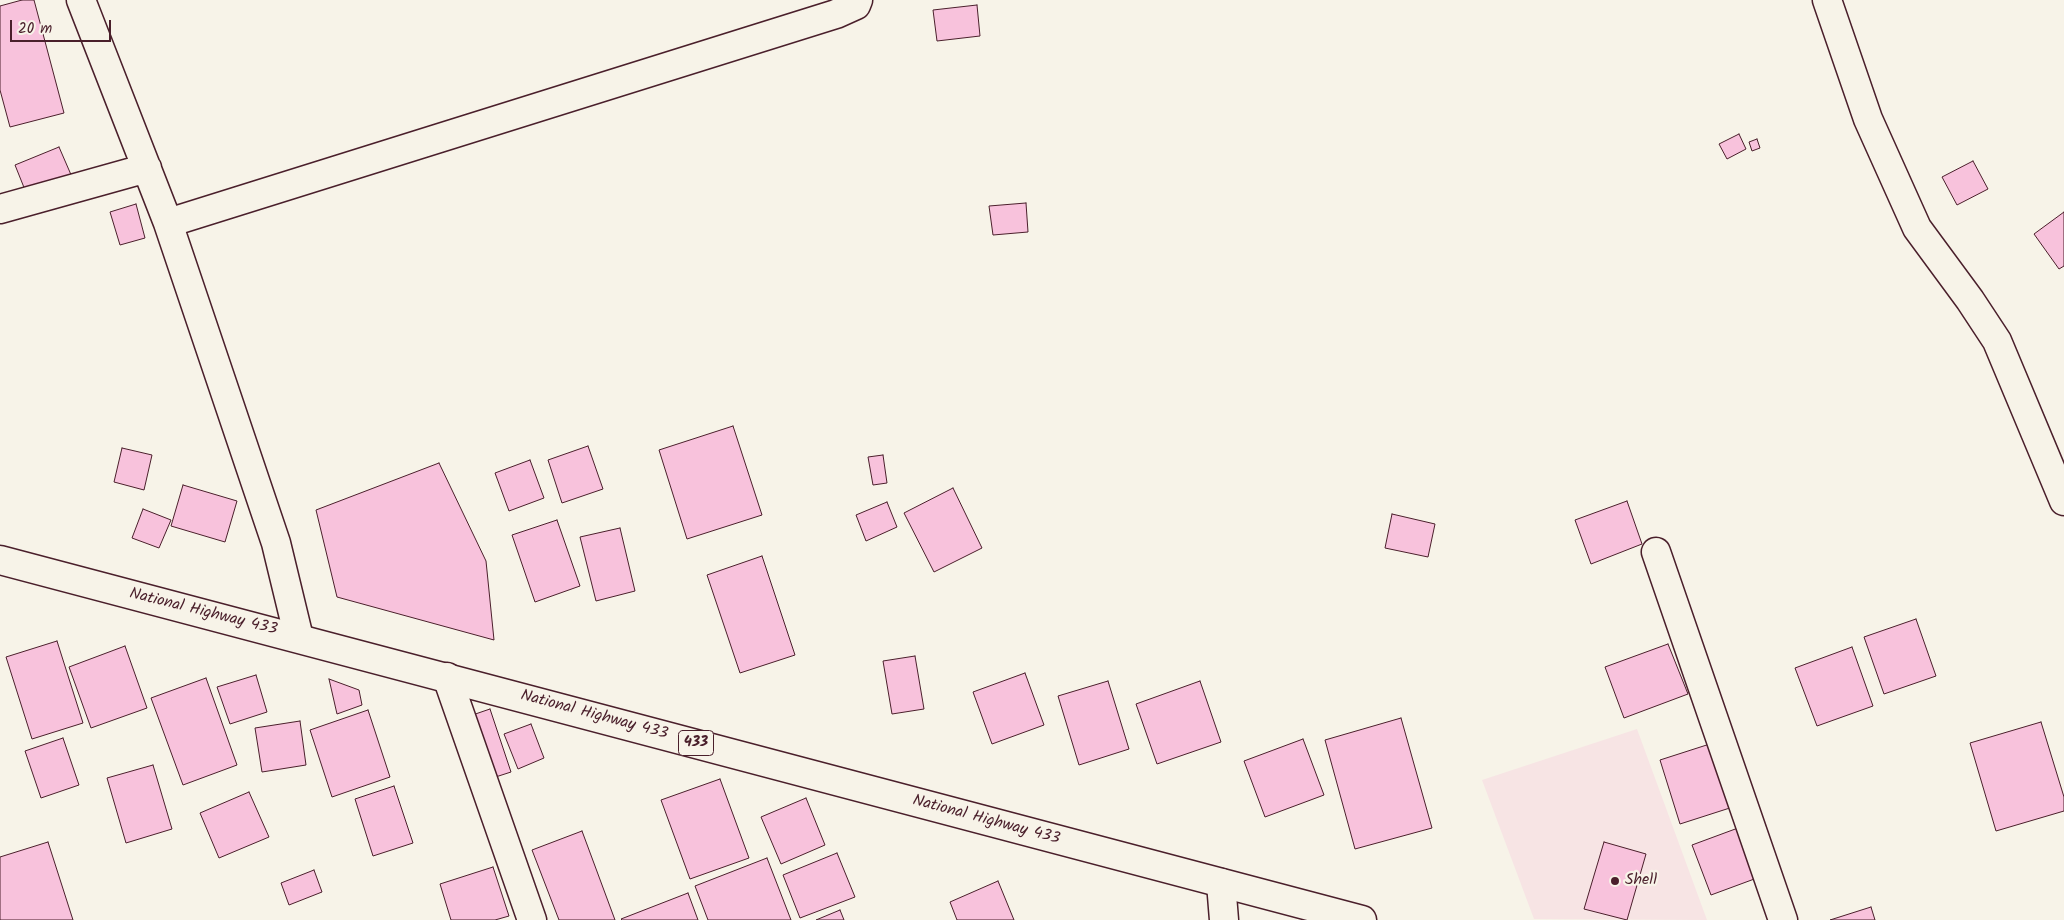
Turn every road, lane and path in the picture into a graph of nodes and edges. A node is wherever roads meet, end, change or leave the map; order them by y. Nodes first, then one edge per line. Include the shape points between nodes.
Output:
1 (81, 0) edge
2 (858, 0) edge
3 (1827, 0) edge
4 (147, 168) junction
5 (0, 209) edge
6 (168, 223) junction
7 (2064, 501) edge
8 (1656, 552) dead end
9 (0, 560) edge
10 (299, 638) junction
11 (447, 677) junction
12 (1221, 883) junction
13 (532, 920) edge
14 (1224, 920) edge
15 (1362, 920) edge
16 (1783, 920) edge

1 - 4 street
2 - 6 street via 856,5 836,14
3 - 7 street via 1868,119 1917,228 1997,341
4 - 5 street
4 - 6 street
6 - 10 street via 276,543
8 - 16 street
9 - 10 street, National Highway 433 / 433
10 - 11 street, National Highway 433 / 433
11 - 12 street, National Highway 433 / 433
11 - 13 street
12 - 14 street
12 - 15 street, National Highway 433 / 433

